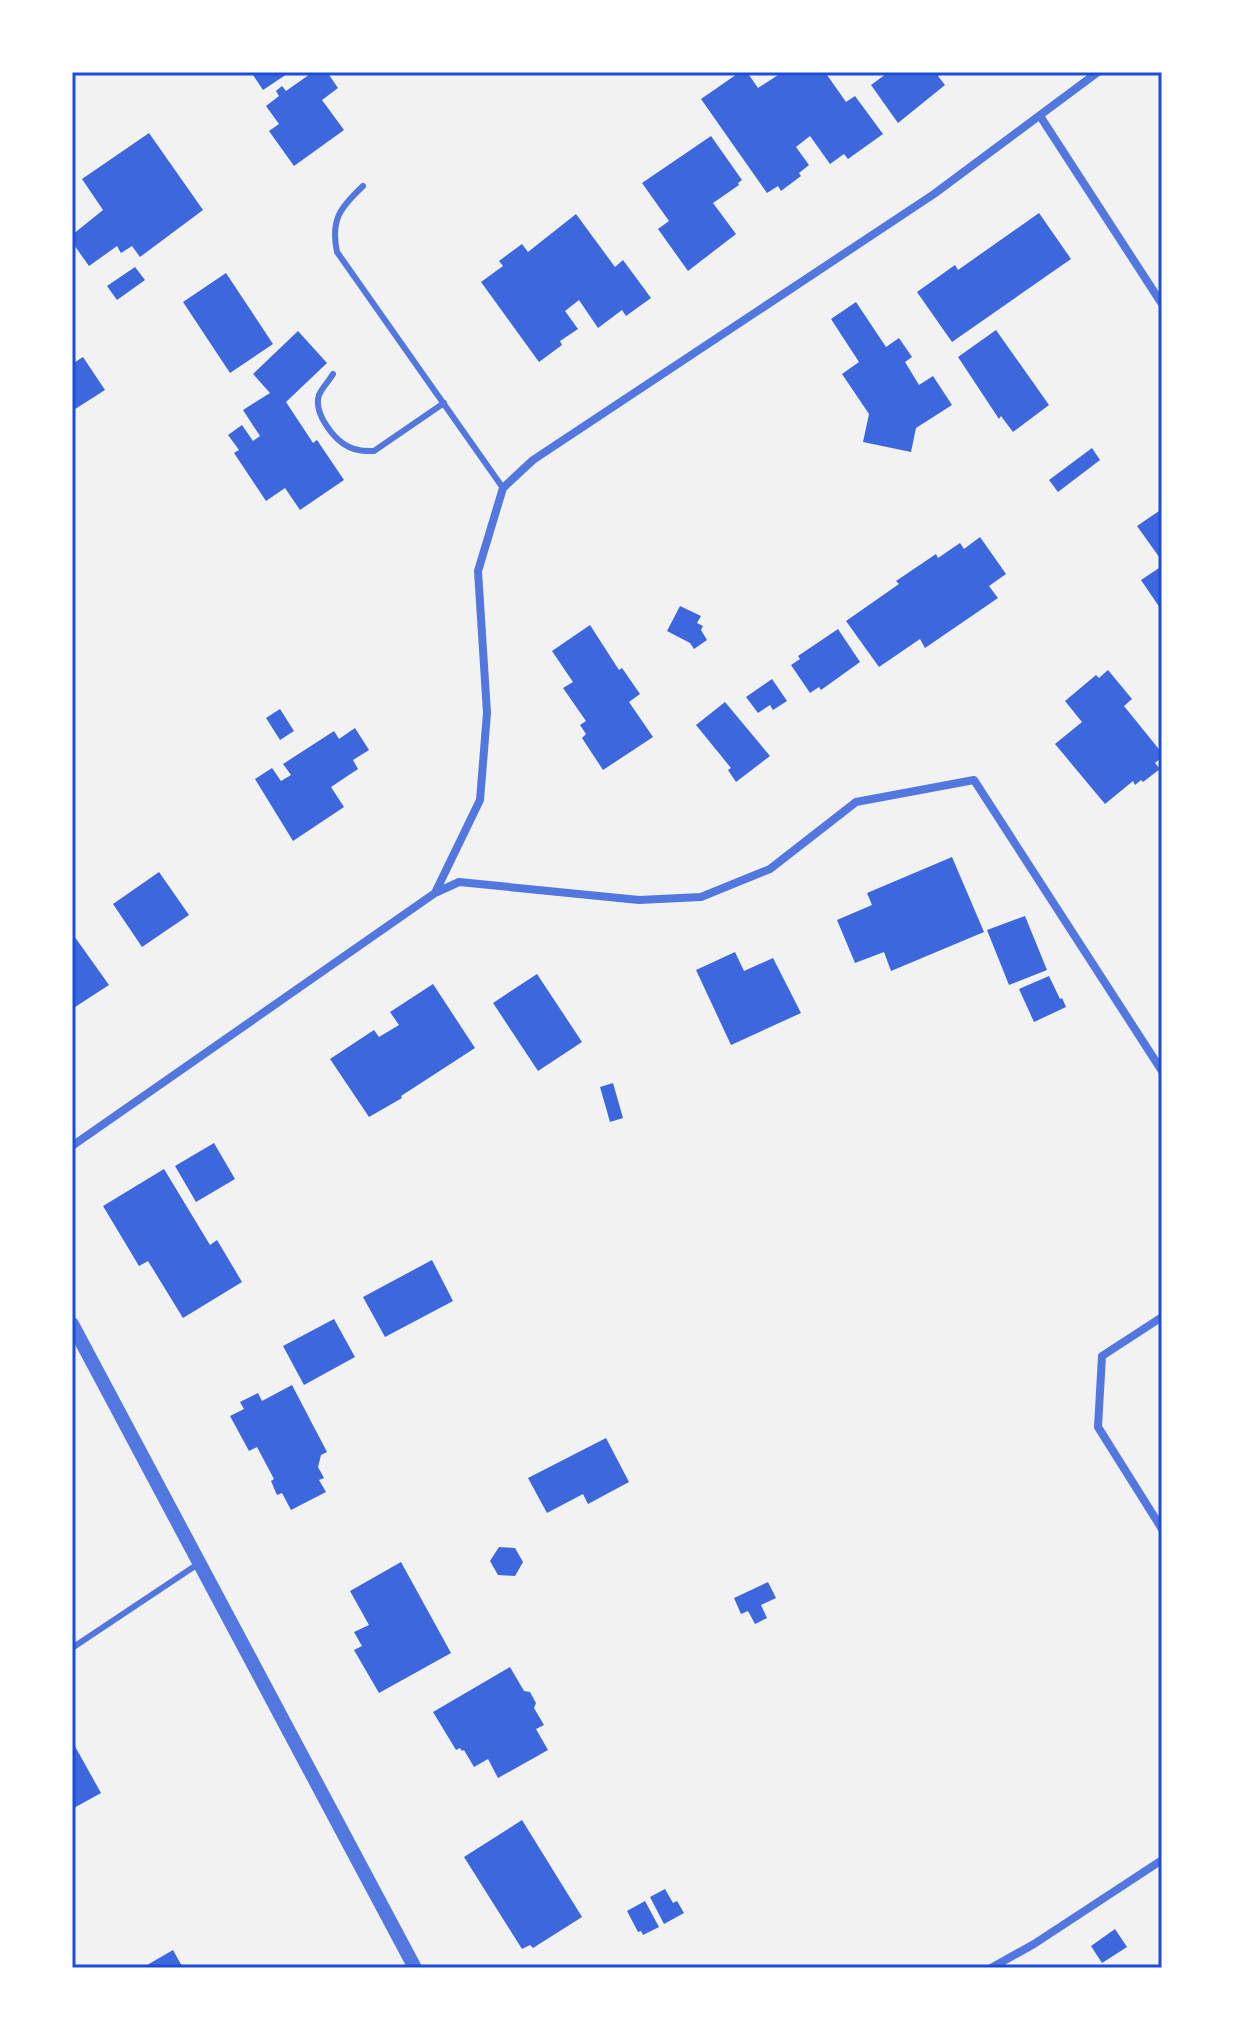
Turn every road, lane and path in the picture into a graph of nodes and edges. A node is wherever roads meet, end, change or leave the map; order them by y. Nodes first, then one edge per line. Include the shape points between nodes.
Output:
1 (1098, 72) edge
2 (1040, 116) junction
3 (363, 186) dead end
4 (1162, 304) edge
5 (333, 374) dead end
6 (444, 403) junction
7 (503, 488) junction
8 (435, 893) junction
9 (1162, 1071) edge
10 (72, 1146) edge
11 (1162, 1317) edge
12 (72, 1324) edge
13 (1162, 1529) edge
14 (201, 1562) junction
15 (72, 1648) edge
16 (1162, 1860) edge
17 (415, 1968) edge
18 (991, 1968) edge

1 - 2 street
2 - 4 street
2 - 7 street via 934,194 533,460
3 - 6 lane via 339,209 337,252
5 - 6 lane via 318,396 320,413 336,438 350,448 374,451
6 - 7 lane
7 - 8 street via 478,571 487,713 480,800
8 - 9 street via 459,882 639,900 701,897 770,869 856,802 974,780
8 - 10 street
11 - 13 street via 1102,1356 1098,1427
12 - 14 street
14 - 15 lane
14 - 17 street
16 - 18 street

